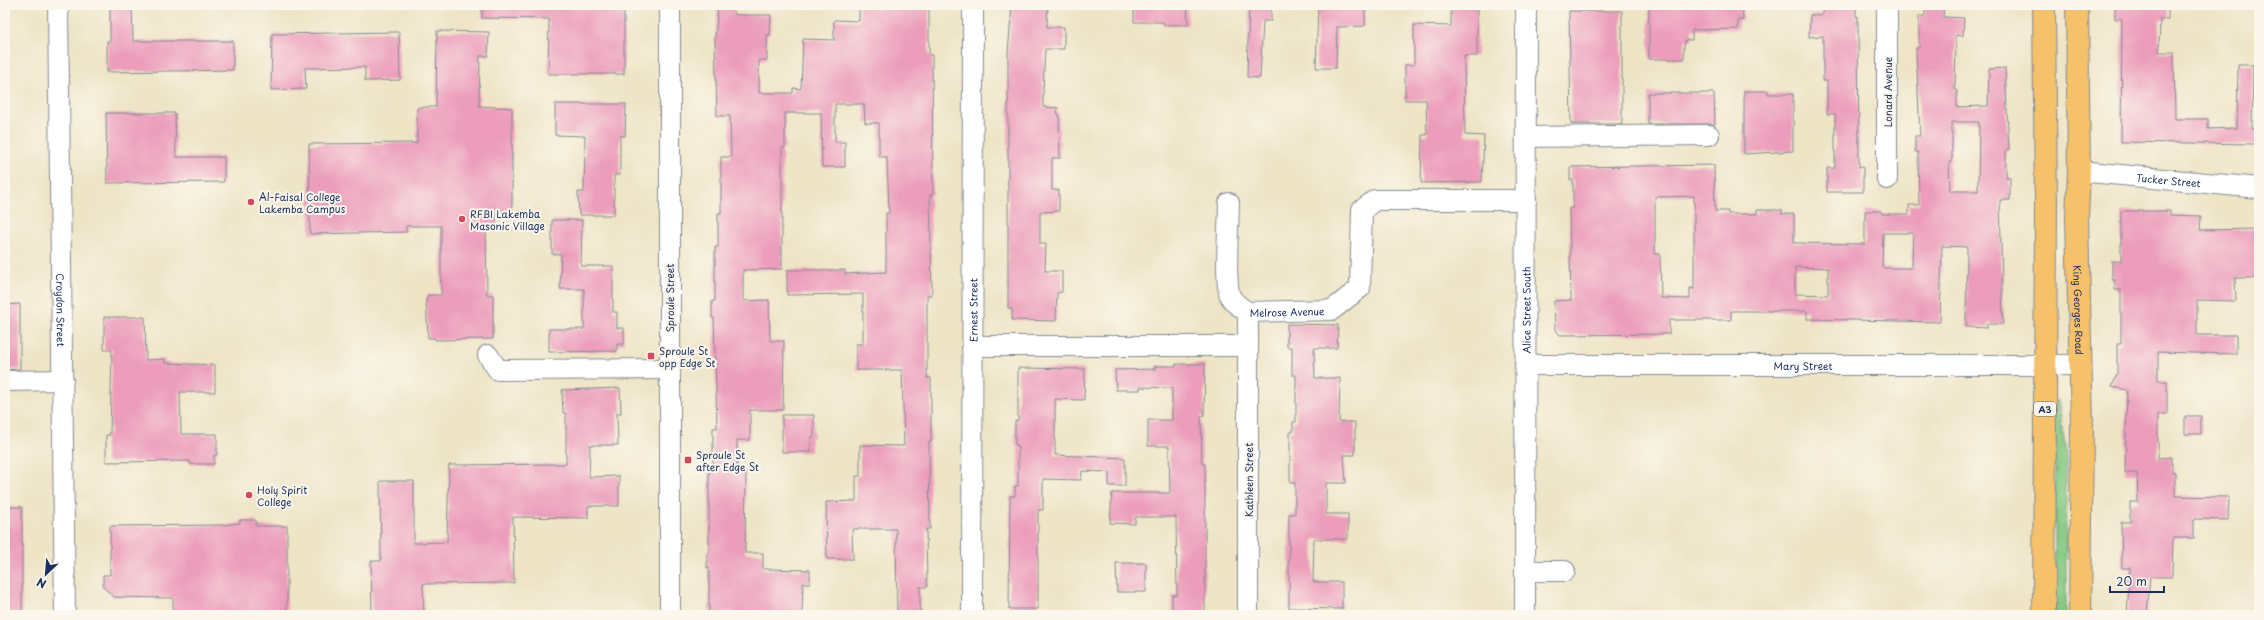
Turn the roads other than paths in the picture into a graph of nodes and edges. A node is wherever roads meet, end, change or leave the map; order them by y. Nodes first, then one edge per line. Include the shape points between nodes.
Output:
1 (58, 5) edge
2 (670, 5) edge
3 (973, 5) edge
4 (1526, 5) edge
5 (1887, 5) edge
6 (2044, 5) edge
7 (2077, 5) edge
8 (1709, 135) dead end
9 (1526, 137) junction
10 (2079, 171) junction
11 (1887, 179) dead end
12 (2259, 188) edge
13 (1526, 200) junction
14 (1229, 203) dead end
15 (1248, 312) junction
16 (972, 346) junction
17 (1248, 346) junction
18 (488, 355) dead end
19 (1525, 365) junction
20 (2045, 365) junction
21 (2080, 365) junction
22 (669, 369) junction
23 (62, 380) junction
24 (5, 381) edge
25 (1525, 571) junction
26 (1565, 571) dead end
27 (65, 615) edge
28 (670, 615) edge
29 (972, 615) edge
30 (1248, 615) edge
31 (1525, 615) edge
32 (2044, 615) edge
33 (2080, 615) edge

1 - 23 street, Croydon Street
2 - 22 street, Sproule Street
3 - 16 street, Ernest Street
4 - 9 street, Alice Street South
5 - 11 street, Lonard Avenue
6 - 20 highway, A3
7 - 10 highway, King Georges Road
8 - 9 street
9 - 13 street, Alice Street South
10 - 12 street, Tucker Street
10 - 21 highway, King Georges Road via 2077,218
13 - 15 street, Melrose Avenue via 1375,200 1362,210 1360,288 1332,310
13 - 19 street, Alice Street South
14 - 15 street via 1230,295 1238,306
15 - 17 street, Melrose Avenue
16 - 17 street
16 - 29 street, Ernest Street
17 - 30 street, Kathleen Street
18 - 22 street via 498,370
19 - 20 street, Mary Street
19 - 25 street, Alice Street South
20 - 21 street, Mary Street
20 - 32 highway, A3
21 - 33 highway, King Georges Road
22 - 28 street, Sproule Street
23 - 24 street
23 - 27 street, Croydon Street
25 - 26 street
25 - 31 street, Alice Street South

